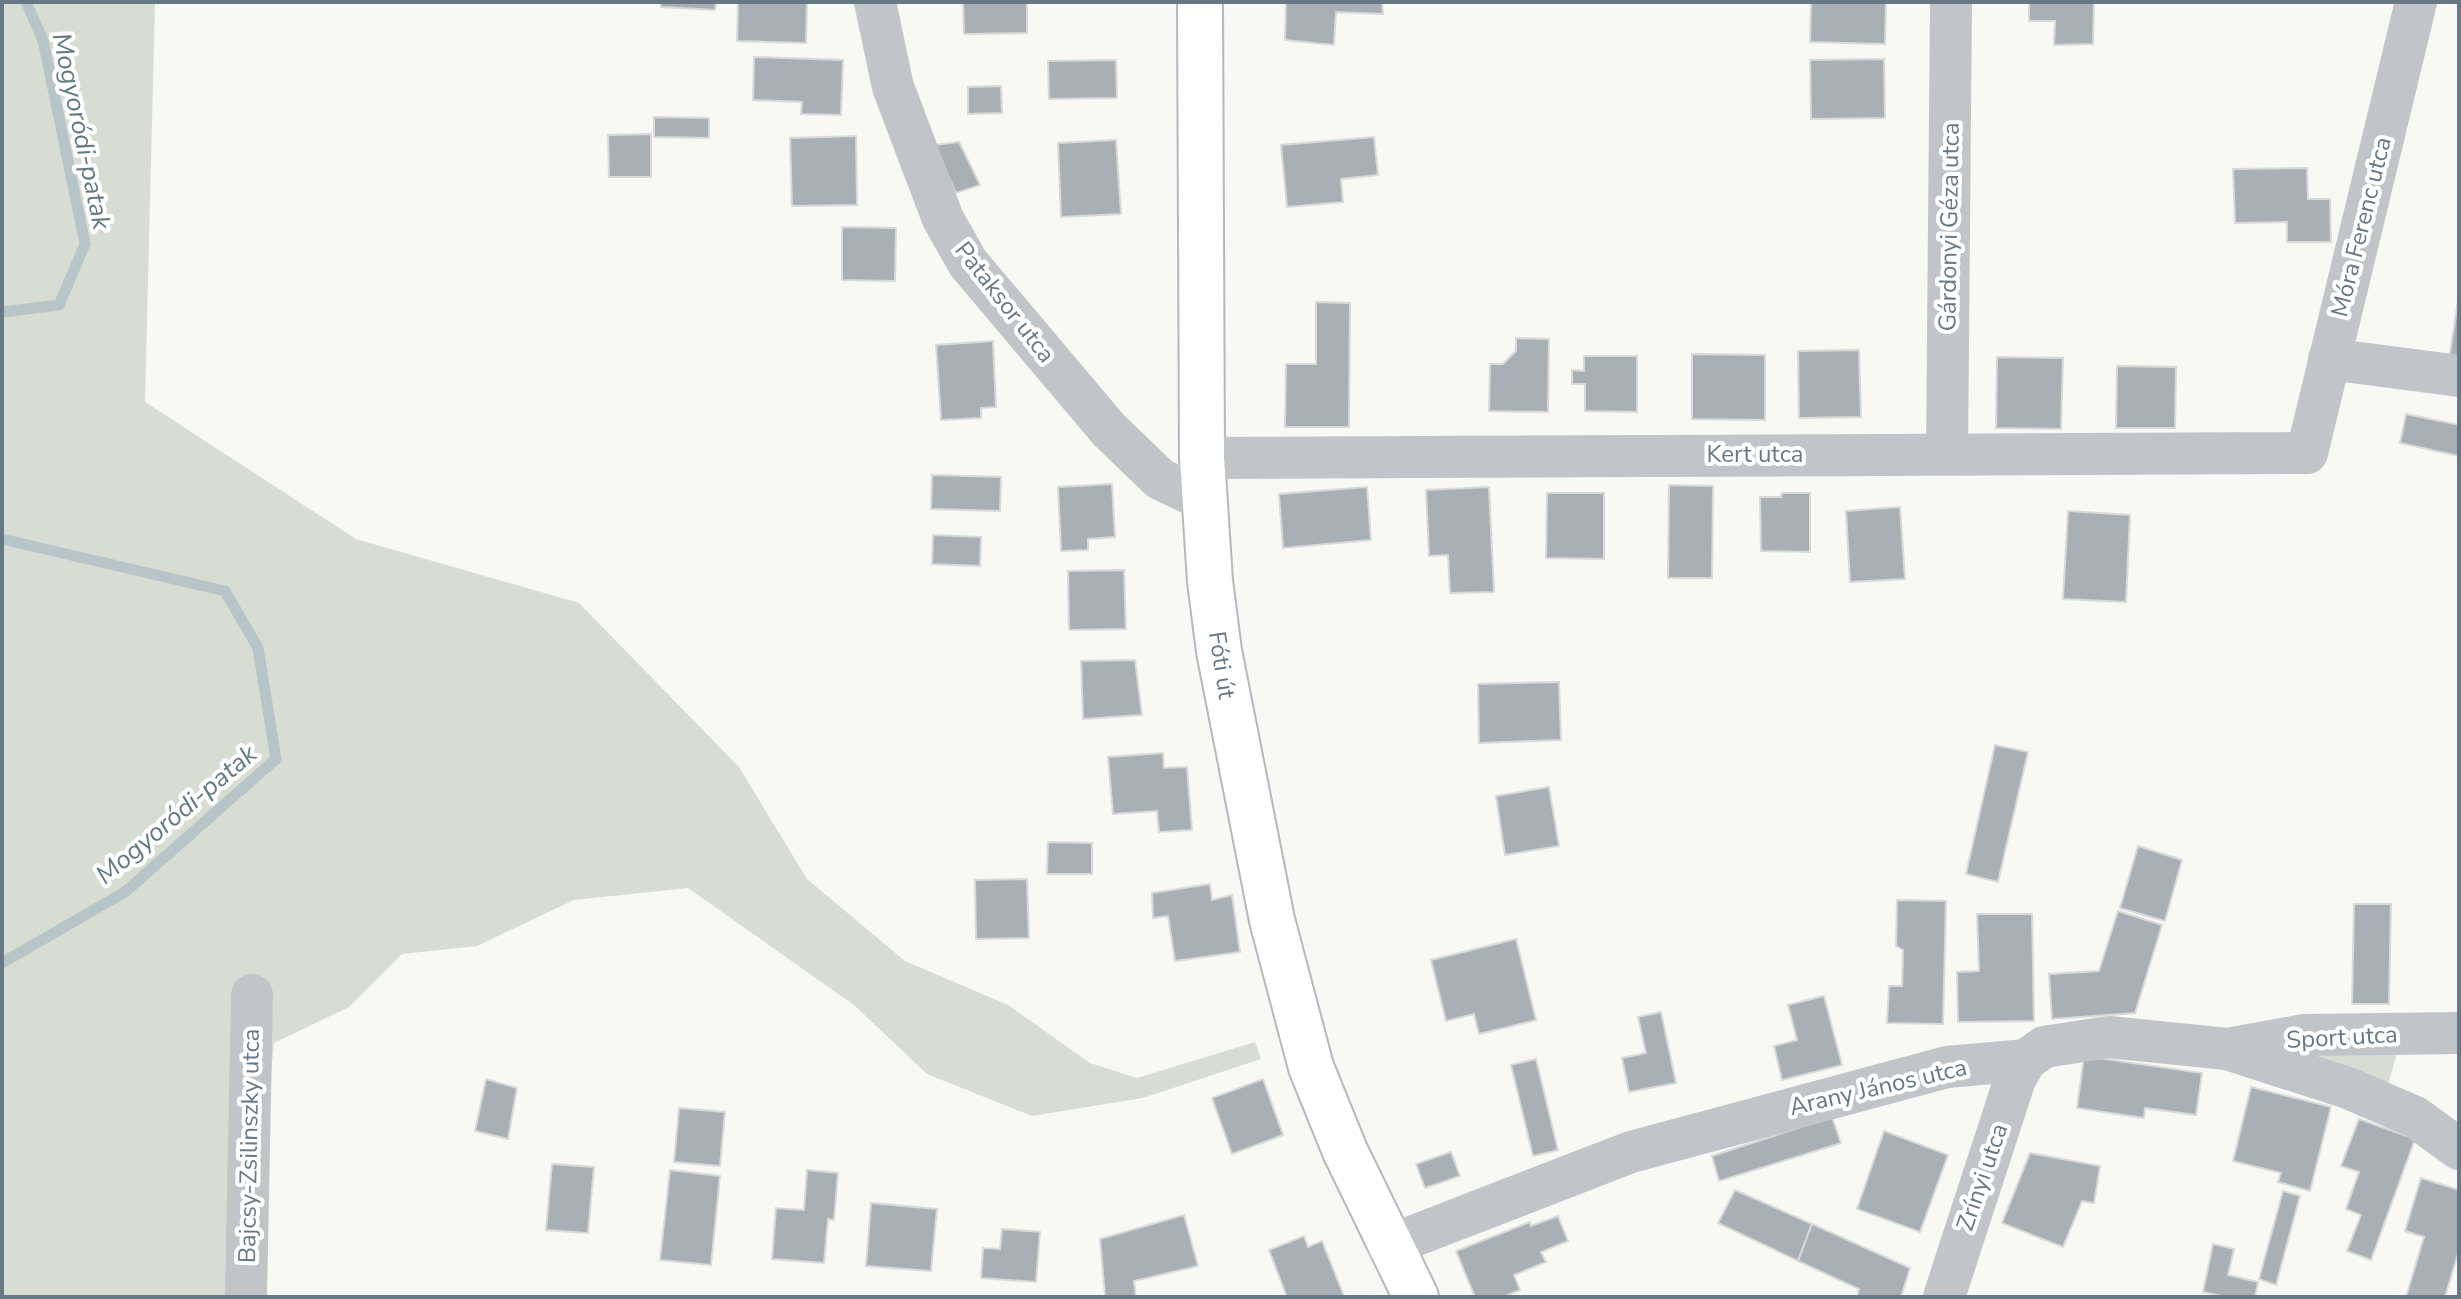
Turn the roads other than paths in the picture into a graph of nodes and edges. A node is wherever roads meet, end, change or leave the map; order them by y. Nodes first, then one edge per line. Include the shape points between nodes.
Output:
1 (875, 2) edge
2 (1200, 2) edge
3 (1951, 2) edge
4 (2416, 2) edge
5 (2329, 359) junction
6 (2459, 376) edge
7 (1947, 453) junction
8 (2307, 453) joint
9 (1203, 479) junction
10 (252, 995) dead end
11 (2459, 1033) edge
12 (2227, 1049) junction
13 (2026, 1060) junction
14 (2459, 1149) edge
15 (1388, 1246) junction
16 (246, 1297) edge
17 (1416, 1297) edge
18 (1944, 1297) edge

1 - 9 street, Pataksor utca via 893,87 943,219 968,263 1109,430 1160,479
2 - 9 main road, Fóti út
3 - 7 street, Gárdonyi Géza utca
4 - 5 street, Móra Ferenc utca
5 - 6 street
5 - 8 street, Móra Ferenc utca
7 - 8 street, Kert utca
7 - 9 street, Kert utca
9 - 15 main road, Fóti út via 1219,651 1272,920 1311,1067
10 - 16 street, Bajcsy-Zsilinszky utca
11 - 12 street, Sport utca via 2304,1035
12 - 13 street, Arany János utca via 2109,1037 2044,1047
12 - 14 street, Arany János utca via 2348,1088 2415,1117
13 - 15 street, Arany János utca via 1947,1067 1631,1152
13 - 18 street, Zrínyi utca
15 - 17 main road, Fóti út

